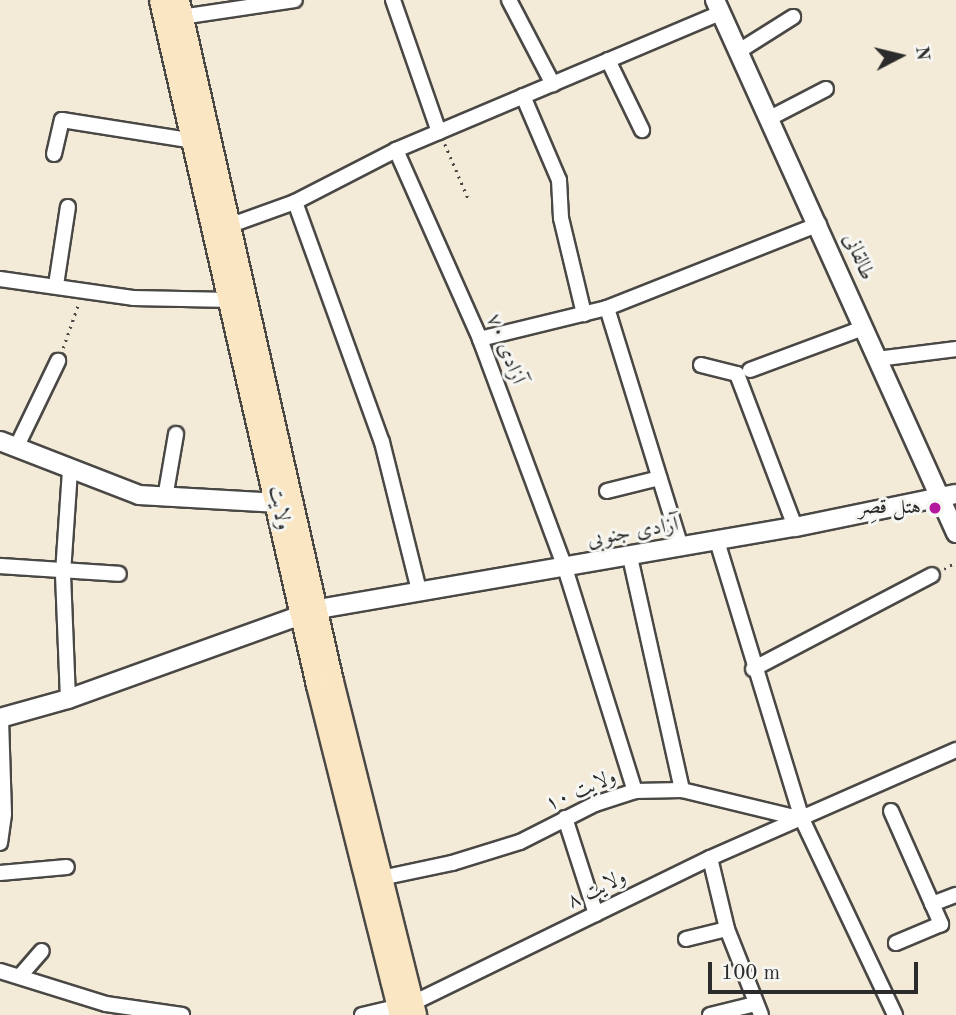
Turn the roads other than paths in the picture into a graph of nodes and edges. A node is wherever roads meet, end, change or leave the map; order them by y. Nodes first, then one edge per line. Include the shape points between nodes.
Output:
1 (160, 0) edge
2 (288, 0) edge
3 (295, 0) edge
4 (393, 0) edge
5 (509, 0) edge
6 (718, 6) edge
7 (179, 8) edge
8 (793, 17) dead end
9 (739, 51) junction
10 (608, 60) junction
11 (553, 84) junction
12 (826, 89) dead end
13 (523, 96) junction
14 (770, 118) junction
15 (642, 130) dead end
16 (439, 132) junction
17 (194, 141) junction
18 (396, 150) junction
19 (54, 154) dead end
20 (295, 202) junction
21 (68, 207) dead end
22 (232, 225) junction
23 (819, 225) junction
24 (0, 279) edge
25 (55, 285) junction
26 (232, 300) junction
27 (607, 308) junction
28 (584, 314) junction
29 (863, 327) junction
30 (480, 339) junction
31 (956, 349) edge
32 (877, 359) junction
33 (58, 361) road end
34 (701, 365) dead end
35 (750, 370) dead end
36 (176, 434) dead end
37 (8, 444) edge
38 (69, 470) junction
39 (659, 478) junction
40 (607, 491) dead end
41 (948, 496) edge
42 (165, 498) junction
43 (278, 503) junction
44 (795, 527) junction
45 (956, 533) edge
46 (717, 541) junction
47 (681, 547) junction
48 (630, 557) junction
49 (0, 566) edge
50 (565, 568) junction
51 (63, 573) junction
52 (120, 574) dead end
53 (932, 575) dead end
54 (419, 590) junction
55 (310, 614) junction
56 (753, 669) junction
57 (68, 699) junction
58 (1, 718) edge
59 (956, 750) edge
60 (682, 790) junction
61 (635, 791) junction
62 (891, 811) dead end
63 (565, 818) junction
64 (802, 819) junction
65 (0, 840) edge
66 (710, 858) junction
67 (67, 867) dead end
68 (0, 873) edge
69 (381, 878) junction
70 (956, 895) edge
71 (932, 904) junction
72 (596, 914) junction
73 (727, 929) junction
74 (686, 939) dead end
75 (896, 943) dead end
76 (43, 951) dead end
77 (0, 971) edge
78 (20, 976) junction
79 (107, 1009) edge
80 (758, 1009) edge
81 (406, 1010) edge
82 (181, 1015) edge
83 (362, 1015) edge
84 (710, 1015) edge
85 (895, 1015) edge

1 - 17 main road, ولایت
2 - 3 street
2 - 7 street
4 - 16 street
5 - 11 street
6 - 9 street, طالقانی
6 - 10 street
7 - 22 main road, ولایت
8 - 9 street
9 - 14 street, طالقانی
10 - 11 street
10 - 15 street
11 - 13 street
12 - 14 street
13 - 16 street
13 - 28 street via 559,180 561,218
14 - 23 street, طالقانی
16 - 18 street
17 - 19 street via 62,120
17 - 26 main road, ولایت
18 - 20 street
18 - 30 street, آزادی ۷۰
20 - 22 street
20 - 54 street via 382,442
21 - 25 street
22 - 55 main road, ولایت
23 - 27 street
23 - 29 street, طالقانی
24 - 25 street
25 - 26 street via 133,298
26 - 43 main road, ولایت
27 - 28 street
27 - 39 street
28 - 30 street
29 - 32 street, طالقانی
29 - 35 street
30 - 50 street, آزادی ۷۰
31 - 32 street
32 - 41 street, طالقانی
33 - 37 street
34 - 44 street via 737,374
36 - 42 street
37 - 38 street
38 - 42 street via 139,495
38 - 51 street
39 - 40 street
39 - 47 street
41 - 44 street, آزادی جنوبی
41 - 45 street, طالقانی
42 - 43 street
43 - 55 main road, ولایت
44 - 46 street, آزادی جنوبی
46 - 47 street, آزادی جنوبی
46 - 56 street
47 - 48 street, آزادی جنوبی
48 - 50 street, آزادی جنوبی
48 - 60 street
49 - 51 street
50 - 54 street, آزادی جنوبی
50 - 61 street, آزادی ۷۰
51 - 52 street
51 - 57 street
53 - 56 street
54 - 55 street, آزادی جنوبی
55 - 57 street, آزادی جنوبی
55 - 69 main road, ولایت
55 - 81 main road, ولایت
56 - 64 street
57 - 58 street, آزادی جنوبی
58 - 65 street via 4,814
59 - 64 street, ولایت ۸
60 - 61 street, ولایت ۱۰
60 - 64 street, ولایت ۱۰
61 - 63 street, ولایت ۱۰
62 - 71 street
63 - 69 street, ولایت ۱۰ via 520,842
63 - 72 street
64 - 66 street, ولایت ۸
64 - 85 street
66 - 72 street, ولایت ۸
66 - 73 street
67 - 68 street
69 - 81 main road, ولایت
70 - 71 street
71 - 75 street via 942,924
72 - 81 street, ولایت ۸
73 - 74 street
73 - 80 street
76 - 78 street
77 - 78 street
78 - 79 street
79 - 82 street
80 - 84 street
81 - 83 street, ولایت ۸

